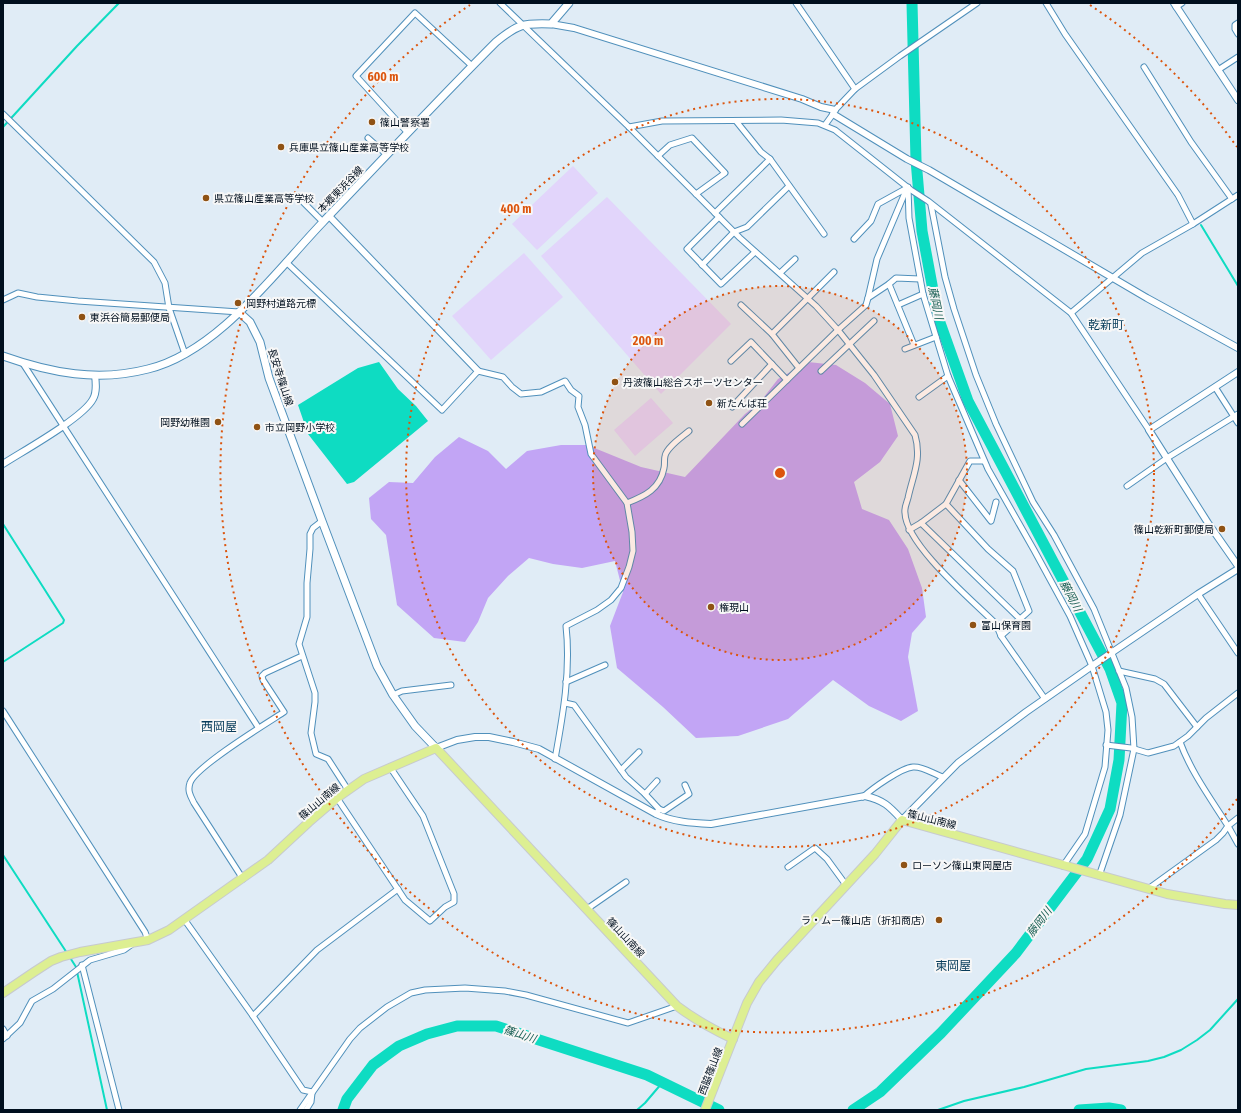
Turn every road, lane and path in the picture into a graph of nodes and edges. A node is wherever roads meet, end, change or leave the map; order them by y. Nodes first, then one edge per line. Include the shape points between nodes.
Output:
1 (500, 3) edge
2 (569, 3) edge
3 (796, 3) edge
4 (977, 3) edge
5 (1046, 3) edge
6 (1177, 4) edge
7 (1238, 23) edge
8 (551, 24) junction
9 (523, 25) junction
10 (1238, 34) edge
11 (1238, 57) edge
12 (472, 66) junction
13 (1144, 67) dead end
14 (1218, 70) junction
15 (855, 89) junction
16 (1238, 100) edge
17 (834, 112) junction
18 (3, 114) edge
19 (736, 121) junction
20 (825, 126) junction
21 (629, 128) junction
22 (408, 133) junction
23 (368, 138) dead end
24 (387, 155) junction
25 (658, 156) junction
26 (770, 159) junction
27 (789, 186) junction
28 (909, 188) junction
29 (696, 194) junction
30 (1238, 195) edge
31 (1232, 199) junction
32 (303, 202) dead end
33 (930, 203) junction
34 (715, 213) junction
35 (329, 216) junction
36 (719, 217) junction
37 (323, 222) junction
38 (1193, 224) junction
39 (734, 232) junction
40 (824, 234) dead end
41 (854, 238) dead end
42 (755, 252) junction
43 (795, 259) dead end
44 (286, 262) junction
45 (702, 265) junction
46 (834, 272) dead end
47 (780, 274) junction
48 (920, 278) junction
49 (1113, 278) junction
50 (889, 284) junction
51 (923, 294) junction
52 (807, 298) junction
53 (868, 298) junction
54 (3, 300) edge
55 (741, 305) dead end
56 (898, 305) junction
57 (169, 308) junction
58 (239, 312) junction
59 (1070, 313) junction
60 (874, 321) dead end
61 (838, 330) junction
62 (772, 334) junction
63 (936, 337) junction
64 (850, 344) junction
65 (914, 345) junction
66 (1238, 348) edge
67 (905, 349) dead end
68 (185, 354) junction
69 (3, 356) edge
70 (731, 360) dead end
71 (22, 362) junction
72 (772, 364) junction
73 (799, 368) junction
74 (821, 370) dead end
75 (478, 371) junction
76 (1238, 372) edge
77 (95, 375) junction
78 (948, 376) junction
79 (787, 380) junction
80 (1215, 387) junction
81 (919, 397) dead end
82 (732, 407) dead end
83 (1236, 416) edge
84 (1238, 423) edge
85 (742, 424) dead end
86 (63, 425) junction
87 (1149, 430) junction
88 (689, 431) dead end
89 (1167, 458) junction
90 (984, 460) junction
91 (3, 464) edge
92 (959, 480) junction
93 (1127, 486) dead end
94 (996, 502) dead end
95 (627, 503) junction
96 (946, 504) junction
97 (322, 521) junction
98 (921, 523) junction
99 (909, 530) junction
100 (1238, 567) edge
101 (1198, 594) junction
102 (1020, 619) junction
103 (1001, 636) junction
104 (1111, 653) junction
105 (1238, 653) edge
106 (302, 656) junction
107 (606, 665) dead end
108 (1094, 665) junction
109 (1119, 671) junction
110 (566, 682) junction
111 (451, 686) dead end
112 (1238, 693) edge
113 (393, 695) junction
114 (1045, 699) junction
115 (565, 703) junction
116 (3, 711) edge
117 (1197, 727) junction
118 (258, 728) junction
119 (1180, 742) junction
120 (1108, 746) junction
121 (436, 748) junction
122 (1132, 749) junction
123 (639, 752) dead end
124 (555, 759) junction
125 (390, 767) junction
126 (621, 770) junction
127 (943, 777) junction
128 (657, 781) dead end
129 (685, 785) dead end
130 (348, 790) junction
131 (645, 794) junction
132 (863, 796) junction
133 (337, 798) junction
134 (658, 812) junction
135 (1238, 818) edge
136 (902, 820) junction
137 (1228, 826) junction
138 (1238, 844) edge
139 (1066, 866) junction
140 (788, 867) dead end
141 (1096, 875) junction
142 (244, 878) junction
143 (626, 882) dead end
144 (846, 885) junction
145 (398, 889) junction
146 (1148, 889) junction
147 (1238, 905) edge
148 (587, 909) junction
149 (184, 919) junction
150 (148, 940) junction
151 (132, 944) junction
152 (80, 966) junction
153 (3, 993) edge
154 (676, 1006) junction
155 (253, 1016) junction
156 (3, 1029) edge
157 (5, 1037) edge
158 (733, 1039) junction
159 (312, 1092) junction
160 (119, 1110) edge
161 (300, 1110) edge
162 (306, 1110) edge
163 (706, 1110) edge

1 - 9 street
2 - 8 main road
3 - 15 street
4 - 15 street
5 - 38 street via 1178,195
6 - 14 street
7 - 10 street via 1235,25
8 - 9 main road, 本郷東浜谷線
8 - 17 street via 574,28 802,99
9 - 12 main road, 本郷東浜谷線 via 509,31
9 - 21 street
11 - 14 street
12 - 22 main road, 本郷東浜谷線
12 - 22 street via 415,13 356,76
13 - 31 street via 1191,142
14 - 16 street
15 - 17 street
17 - 20 street
17 - 49 street via 908,159
18 - 57 street via 154,262 165,283
19 - 20 street via 780,120 818,123
19 - 21 street via 662,121
19 - 26 street via 761,152
20 - 28 street via 835,130
21 - 25 street
22 - 24 main road, 本郷東浜谷線
23 - 24 street
24 - 35 main road, 本郷東浜谷線
25 - 29 street
25 - 29 street via 670,145 692,138 725,173
26 - 27 street
26 - 34 street
27 - 39 street via 747,227
27 - 40 street
28 - 33 street
28 - 41 street via 878,204 871,222
28 - 48 street via 909,218
28 - 53 street via 877,258
29 - 34 street
30 - 31 street
31 - 38 street
32 - 37 street
33 - 59 street
33 - 104 street via 945,276 976,375 996,424 1034,502 1094,609
34 - 36 street
35 - 37 main road, 本郷東浜谷線
35 - 75 street
36 - 39 street
36 - 45 street via 687,249
37 - 44 main road, 本郷東浜谷線
38 - 49 street via 1142,253
39 - 42 street
39 - 45 street
42 - 45 street via 721,284
42 - 47 street
43 - 47 street
44 - 58 main road, 本郷東浜谷線
44 - 75 street via 442,410
46 - 52 street
47 - 52 street
48 - 50 street via 896,278
48 - 51 street
49 - 59 street
49 - 66 street
50 - 53 street
50 - 56 street
51 - 56 street
51 - 63 street
52 - 61 street
52 - 62 street
53 - 61 street via 866,305
54 - 57 street via 18,293
55 - 62 street
56 - 65 street
57 - 58 street
57 - 68 street
58 - 68 main road via 209,338
58 - 97 main road, 長安寺篠山線 via 250,322 260,342 269,378
59 - 87 street
60 - 64 street
61 - 64 street
61 - 73 street
62 - 73 street
63 - 65 street
63 - 78 street
64 - 74 street
64 - 99 street via 915,435 919,447 917,467 904,512
65 - 67 street
68 - 77 main road via 149,369 116,375
69 - 71 main road
70 - 72 street via 751,342
71 - 77 main road via 71,374
71 - 86 street
72 - 79 street
72 - 82 street
73 - 79 street
75 - 95 street via 503,377 521,394 542,392 565,382 579,396 578,407 591,454
76 - 80 street
77 - 86 street via 96,392 93,400
78 - 81 street
78 - 90 street
79 - 85 street
80 - 83 street
80 - 87 street
83 - 84 street
83 - 89 street
86 - 91 street
86 - 118 street
87 - 89 street
88 - 95 street via 676,441 665,455 664,470 655,488
89 - 93 street
89 - 100 street
90 - 92 street via 970,461
90 - 108 street via 1070,616
92 - 94 street via 991,521
92 - 96 street
95 - 110 street via 633,551 629,567 621,588 611,600 566,626
96 - 98 street
96 - 102 street via 988,549 1013,571 1029,611
97 - 106 street via 310,534 307,617 299,644
97 - 113 main road, 長安寺篠山線 via 378,666
98 - 99 street
98 - 102 street
99 - 103 street via 934,564 996,624
100 - 101 street
101 - 104 street
101 - 105 street
102 - 103 street
103 - 114 street
104 - 108 street
104 - 109 street
106 - 118 street via 262,676 284,712
106 - 130 street via 315,693 311,733 316,754 328,759
107 - 110 street
108 - 114 street
108 - 120 street via 1106,712
109 - 117 street via 1155,679 1164,684
109 - 122 street via 1126,688 1132,716
110 - 115 street
111 - 113 street via 402,690
112 - 117 street
113 - 121 main road, 長安寺篠山線 via 415,726
114 - 127 street via 958,762
115 - 124 street
115 - 126 street via 574,705
116 - 150 street
117 - 119 street
118 - 142 street via 210,762 195,776 190,783 189,793
119 - 122 street via 1148,753
119 - 137 street via 1202,785
120 - 122 street
120 - 139 street via 1105,767 1085,834
121 - 124 street via 457,740 488,737 539,749
121 - 125 main road, 篠山山南線
121 - 148 main road, 篠山山南線
122 - 141 street via 1120,815
123 - 126 street
124 - 134 street
125 - 130 main road, 篠山山南線
125 - 145 street via 423,816 454,894 454,902 430,921 405,900
126 - 131 street
127 - 132 street via 923,768 912,767 874,787
127 - 136 street
128 - 131 street
129 - 134 street via 688,794 664,811
130 - 133 main road, 篠山山南線
131 - 134 street
132 - 134 street via 711,824 664,818
132 - 136 street via 877,798 888,805
133 - 142 main road, 篠山山南線 via 268,860
133 - 145 street
135 - 137 street
136 - 139 main road, 篠山山南線
136 - 144 main road, 篠山山南線
137 - 138 street
137 - 146 street via 1216,840
139 - 141 main road, 篠山山南線
140 - 144 street via 815,848 827,859
141 - 146 main road, 篠山山南線
142 - 149 main road, 篠山山南線
143 - 148 street
144 - 158 main road, 篠山山南線 via 759,982
145 - 155 street via 317,950
146 - 147 main road, 篠山山南線 via 1174,896
148 - 154 main road, 篠山山南線
149 - 150 main road, 篠山山南線
149 - 155 street
150 - 151 main road, 篠山山南線
151 - 152 street via 124,950 90,960
151 - 153 main road, 篠山山南線 via 61,957
152 - 157 street via 53,989 32,1001 20,1023
152 - 160 street
154 - 158 main road, 篠山山南線
154 - 159 street via 628,1023 505,991 465,988 411,993 387,1007 360,1028
155 - 159 street via 303,1090
156 - 157 street
158 - 163 main road, 西脇篠山線
159 - 161 street
159 - 162 street via 311,1102

